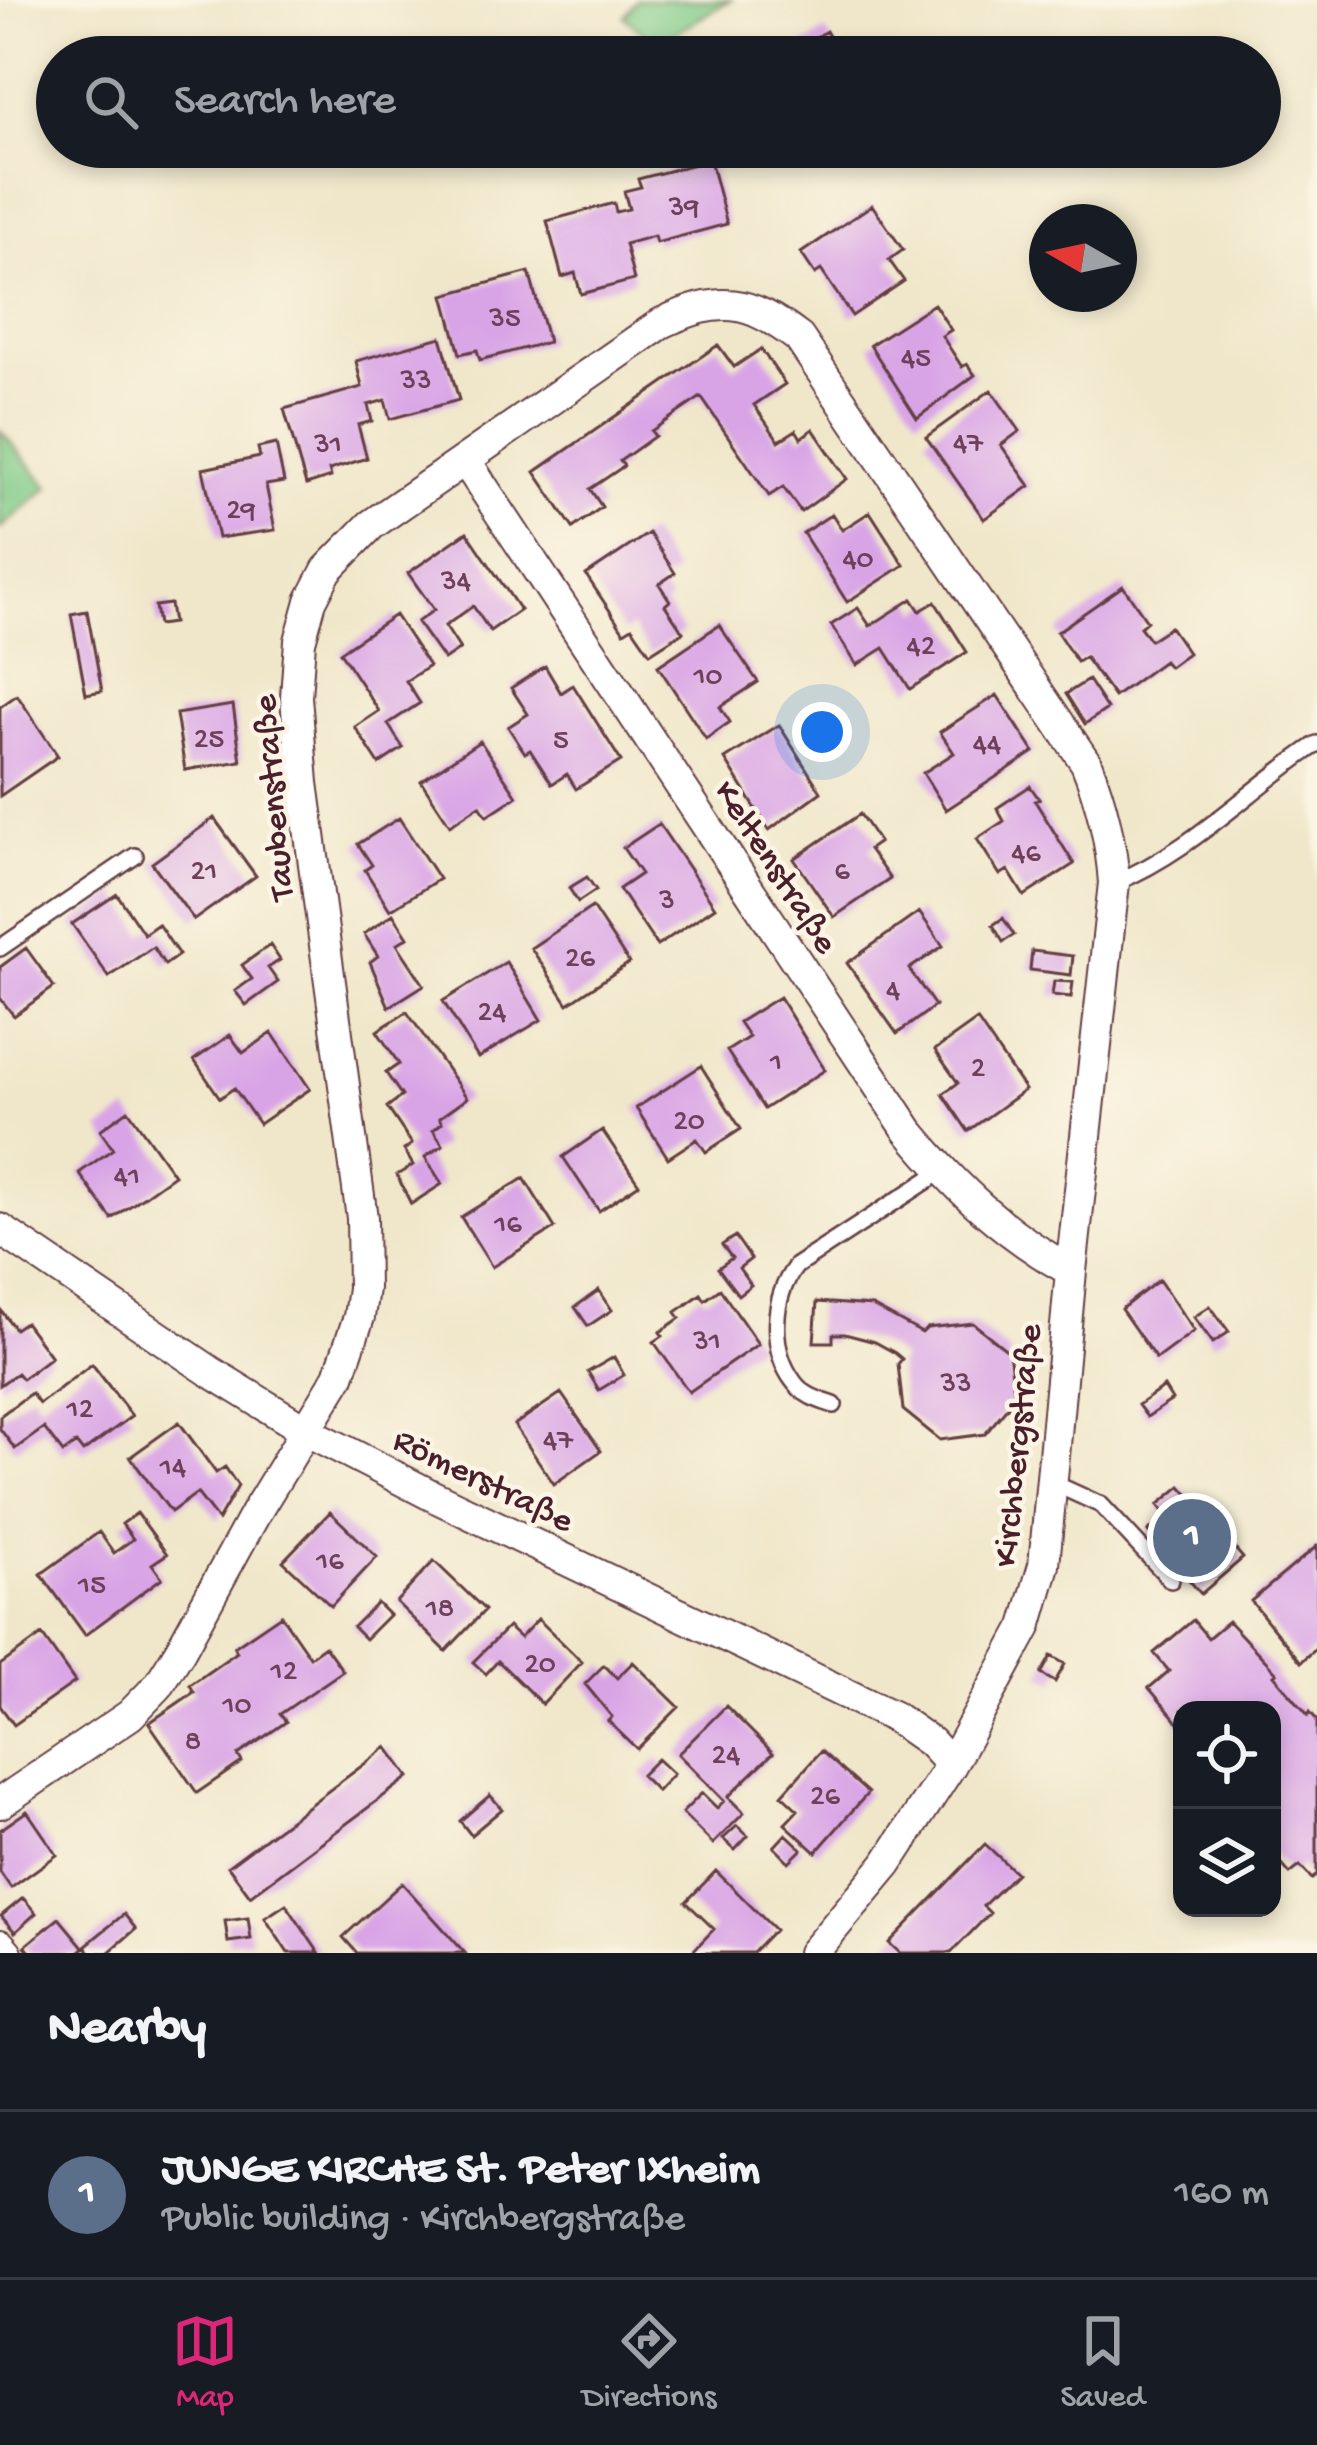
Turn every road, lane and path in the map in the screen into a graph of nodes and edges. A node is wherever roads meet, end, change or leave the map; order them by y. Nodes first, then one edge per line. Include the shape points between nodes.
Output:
1 (465, 460) junction
2 (1317, 744) edge
3 (135, 856) dead end
4 (1114, 883) junction
5 (0, 948) edge
6 (942, 1171) junction
7 (0, 1229) edge
8 (1071, 1271) junction
9 (834, 1405) dead end
10 (308, 1431) junction
11 (1053, 1483) junction
12 (1171, 1580) dead end
13 (951, 1765) junction
14 (0, 1803) edge
15 (0, 1945) edge
16 (7, 1953) edge
17 (813, 1953) edge

1 - 4 street, Taubenstraße via 662,323 730,304 765,312 799,338 1086,763 1112,844
1 - 6 street, Keltenstraße
1 - 10 street, Taubenstraße via 349,544 311,601 300,641 303,783 364,1257 352,1345
2 - 4 lane via 1184,848
3 - 5 lane
4 - 8 street, Kirchbergstraße
6 - 8 street, Keltenstraße via 1021,1243
6 - 9 lane via 785,1280 776,1322 782,1356 793,1382
7 - 10 street, Römerstraße
8 - 11 street, Kirchbergstraße
10 - 13 street, Römerstraße via 894,1717
10 - 14 street, Taubenstraße via 158,1686 130,1715
11 - 12 lane via 1101,1505
11 - 13 street, Kirchbergstraße via 1044,1565 1026,1627
13 - 17 street, Kirchbergstraße via 887,1864
15 - 16 street

